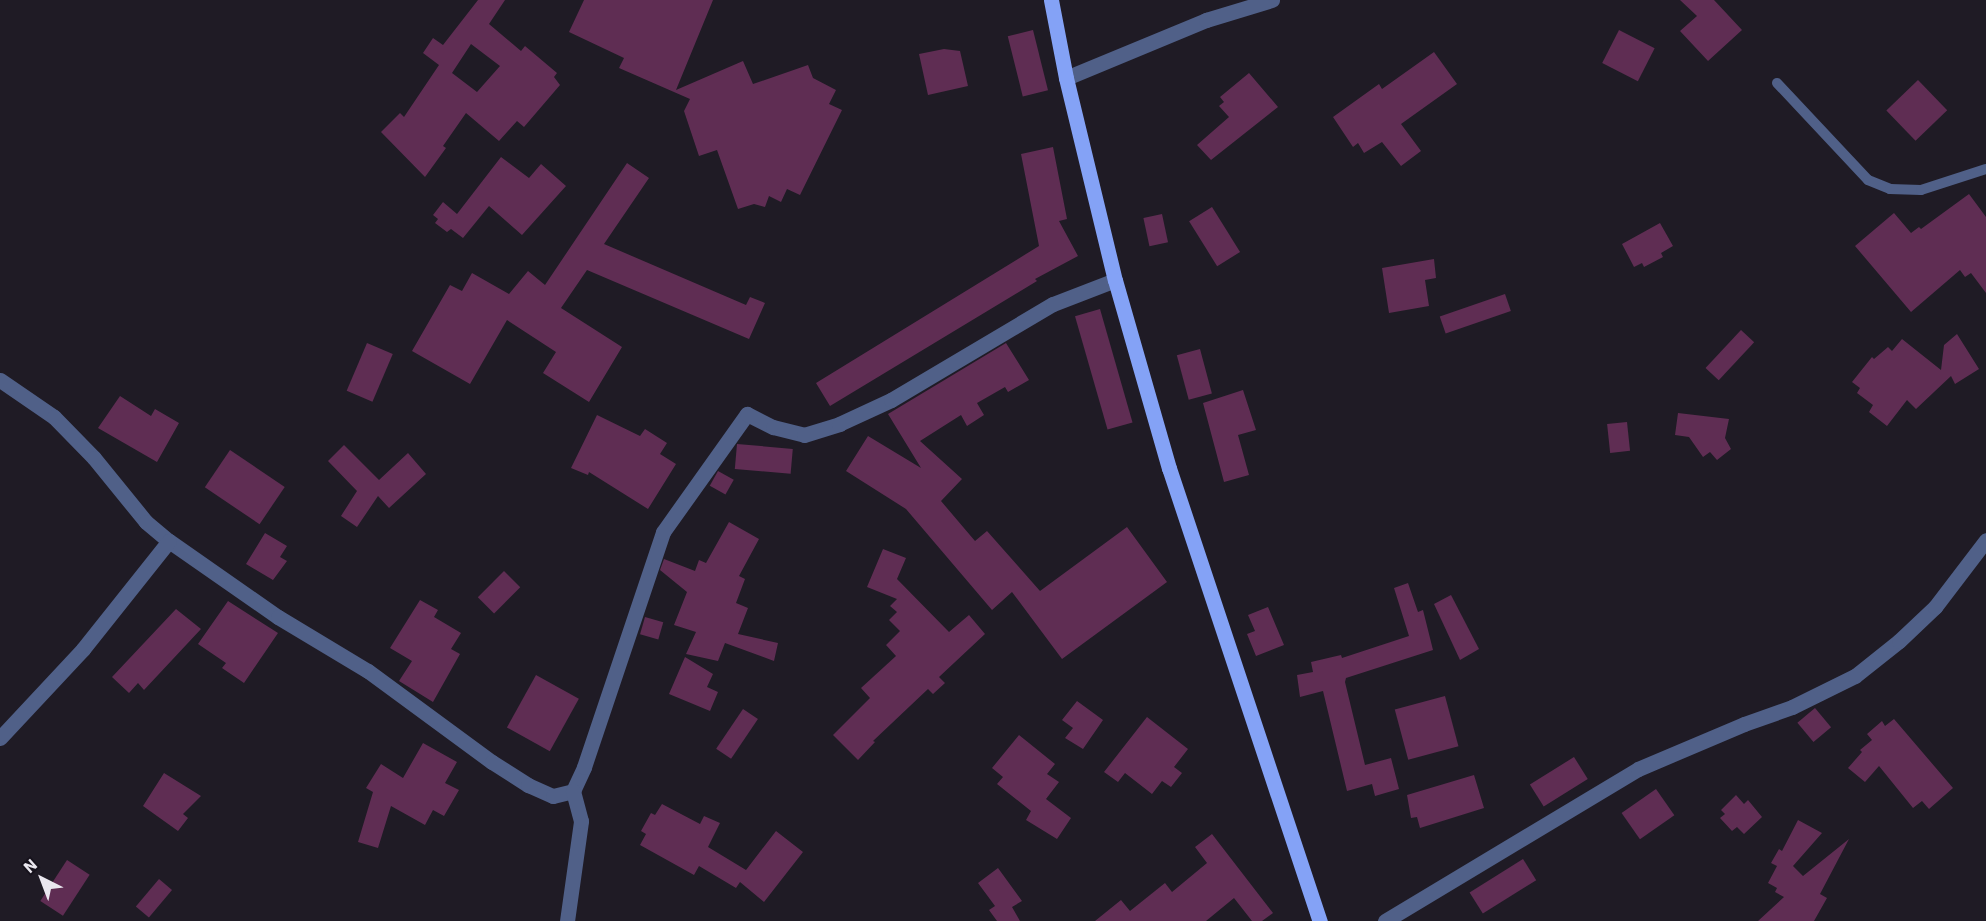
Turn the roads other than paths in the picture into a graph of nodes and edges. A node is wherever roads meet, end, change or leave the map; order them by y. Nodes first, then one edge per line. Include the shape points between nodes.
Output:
1 (1051, 0) edge
2 (1272, 0) edge
3 (1065, 78) junction
4 (1777, 83) dead end
5 (1986, 169) edge
6 (1115, 280) junction
7 (0, 380) edge
8 (1986, 540) edge
9 (169, 541) junction
10 (0, 738) edge
11 (573, 791) junction
12 (567, 921) edge
13 (1320, 921) edge
14 (1385, 921) edge

1 - 3 main road
2 - 3 street via 1206,20
3 - 6 main road
4 - 5 lane via 1868,180 1890,189 1921,190
6 - 11 street via 1053,304 891,400 839,424 804,435 773,427 747,414 663,532
6 - 13 main road via 1169,468
7 - 9 street via 54,417 94,458 146,522
8 - 14 street via 1935,607 1855,676 1792,707 1638,769
9 - 10 street via 83,649
9 - 11 street via 278,617 369,671 528,785 553,796
11 - 12 street via 582,820

